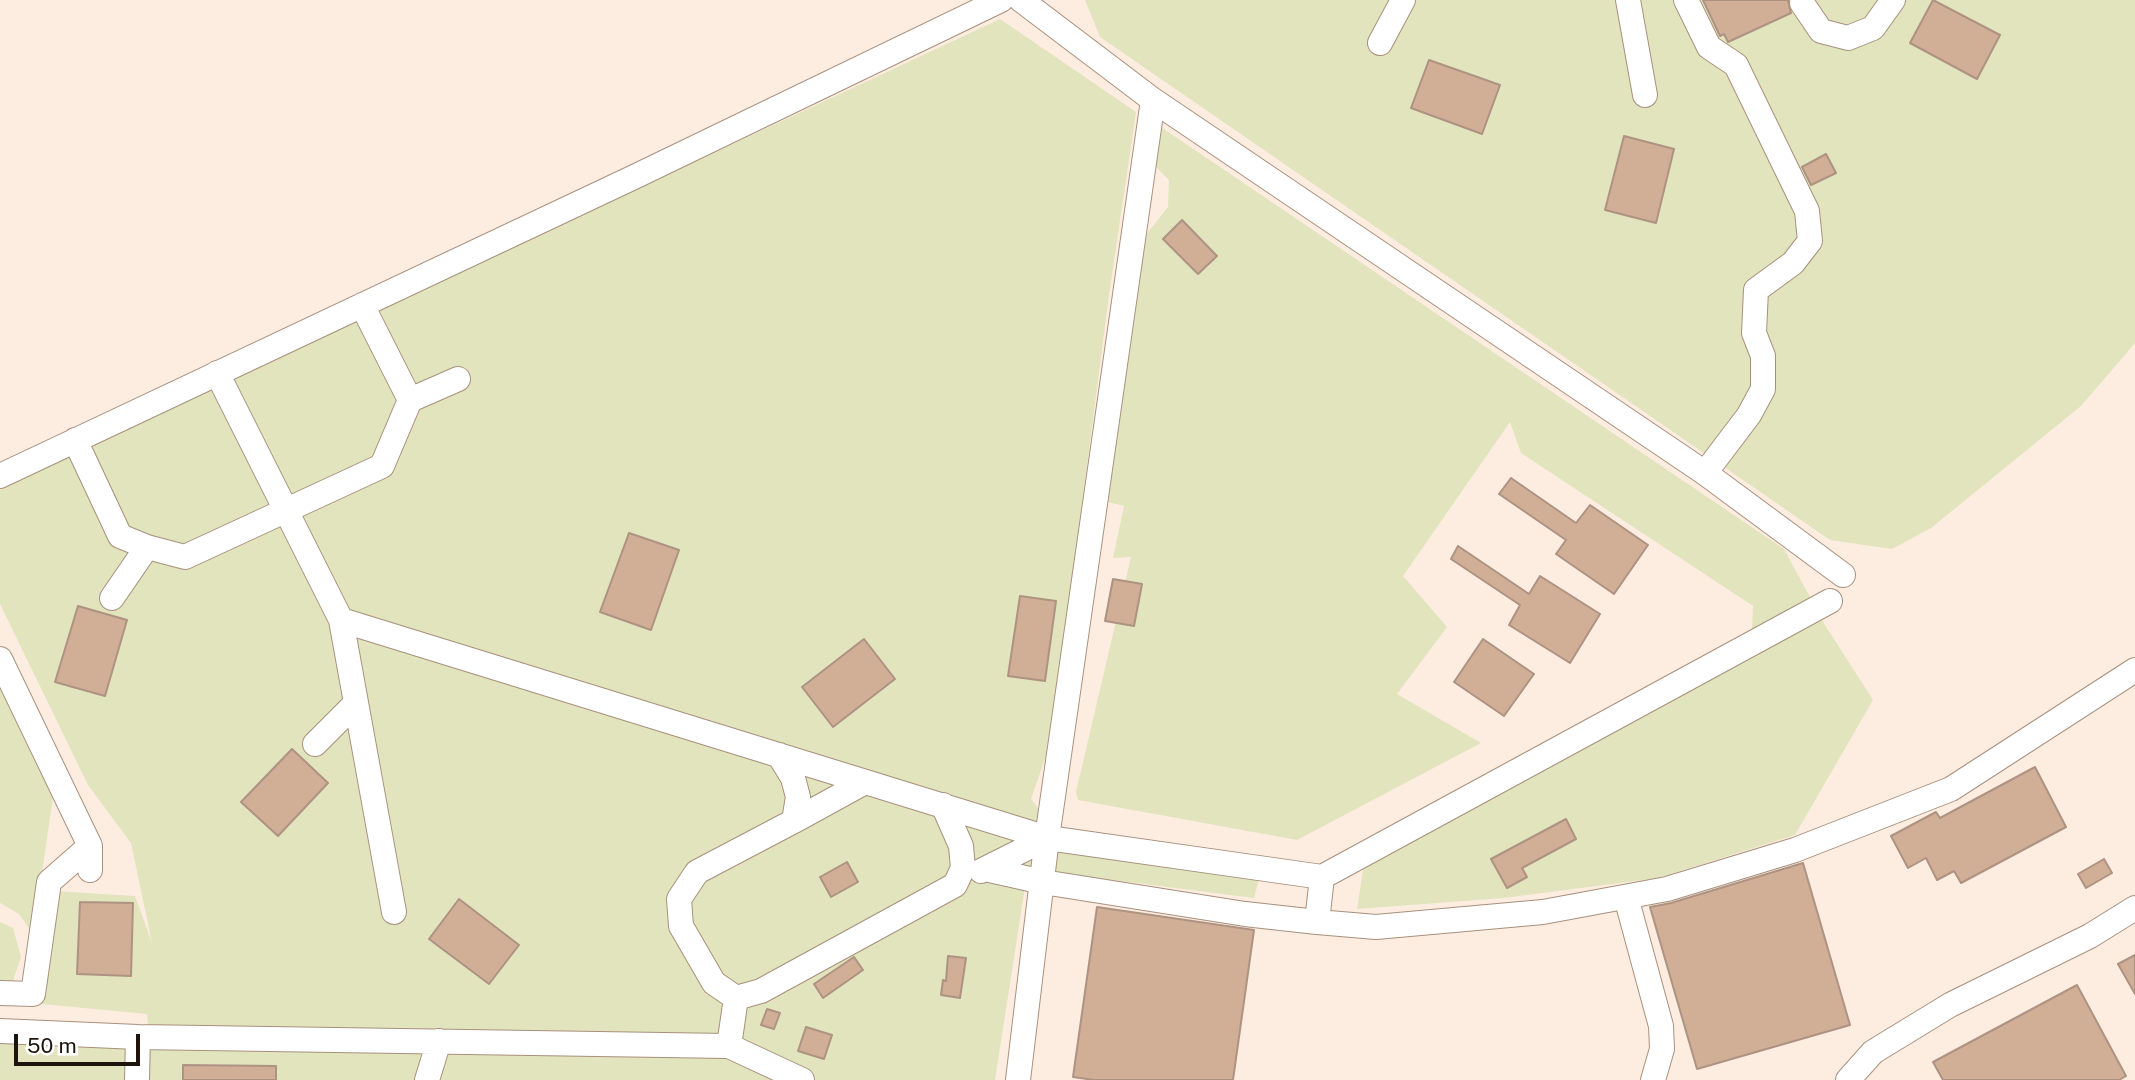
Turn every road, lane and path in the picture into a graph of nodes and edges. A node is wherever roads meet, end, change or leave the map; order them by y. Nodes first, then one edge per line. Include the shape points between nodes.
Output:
1 (1001, 0) edge
2 (1021, 0) edge
3 (1403, 0) edge
4 (1628, 0) edge
5 (1686, 0) edge
6 (1894, 0) edge
7 (1802, 3) dead end
8 (1380, 43) dead end
9 (1645, 95) dead end
10 (1153, 100) junction
11 (362, 305) junction
12 (217, 373) junction
13 (458, 379) dead end
14 (410, 400) junction
15 (75, 440) junction
16 (1705, 473) junction
17 (0, 476) edge
18 (285, 511) junction
19 (147, 547) junction
20 (1843, 575) dead end
21 (112, 598) dead end
22 (1830, 601) dead end
23 (341, 620) junction
24 (0, 659) edge
25 (2135, 670) edge
26 (356, 703) junction
27 (315, 744) dead end
28 (779, 755) junction
29 (865, 782) junction
30 (943, 805) junction
31 (794, 821) junction
32 (1047, 838) junction
33 (985, 869) junction
34 (1322, 877) junction
35 (1042, 882) junction
36 (955, 885) junction
37 (1626, 897) junction
38 (2135, 908) edge
39 (394, 912) dead end
40 (1317, 922) junction
41 (0, 993) edge
42 (33, 994) junction
43 (736, 998) junction
44 (0, 1031) edge
45 (32, 1032) junction
46 (138, 1037) junction
47 (439, 1041) junction
48 (729, 1046) junction
49 (137, 1080) edge
50 (427, 1080) edge
51 (802, 1080) edge
52 (1018, 1080) edge
53 (1653, 1080) edge
54 (1848, 1080) edge

1 - 11 lane
2 - 10 lane
3 - 8 lane
4 - 9 lane
5 - 16 lane via 1709,47 1735,65 1807,211 1810,241 1793,262 1756,290 1754,333 1763,356 1763,389
6 - 7 lane via 1873,28 1848,38 1821,31
10 - 16 lane
10 - 32 lane
11 - 12 lane
11 - 14 lane
12 - 15 lane
12 - 18 lane
13 - 14 lane
14 - 18 lane via 382,466
15 - 17 lane
15 - 19 lane via 120,536
16 - 20 lane
18 - 19 lane via 185,557
18 - 23 lane
19 - 21 lane
22 - 34 lane
23 - 26 lane
23 - 28 lane
24 - 42 lane via 90,858 49,882
25 - 37 lane via 1951,789 1795,850
26 - 27 lane
26 - 39 lane
28 - 29 lane
28 - 31 lane via 798,797
29 - 30 lane
29 - 31 lane
30 - 32 lane
30 - 36 lane via 961,846 963,868
31 - 43 lane via 697,872 679,899 681,926 713,983
32 - 33 lane
32 - 34 lane
32 - 35 lane
33 - 35 lane
33 - 36 lane
34 - 40 lane
35 - 40 lane
35 - 52 lane
36 - 43 lane via 761,991
37 - 40 lane via 1543,912 1376,927
37 - 53 lane via 1661,1026 1662,1049
38 - 54 lane via 2090,936 1951,1005 1873,1052
41 - 42 lane
42 - 45 lane
43 - 48 lane
44 - 45 lane
45 - 46 lane
46 - 47 lane
46 - 49 lane
47 - 48 lane
47 - 50 lane
48 - 51 lane

